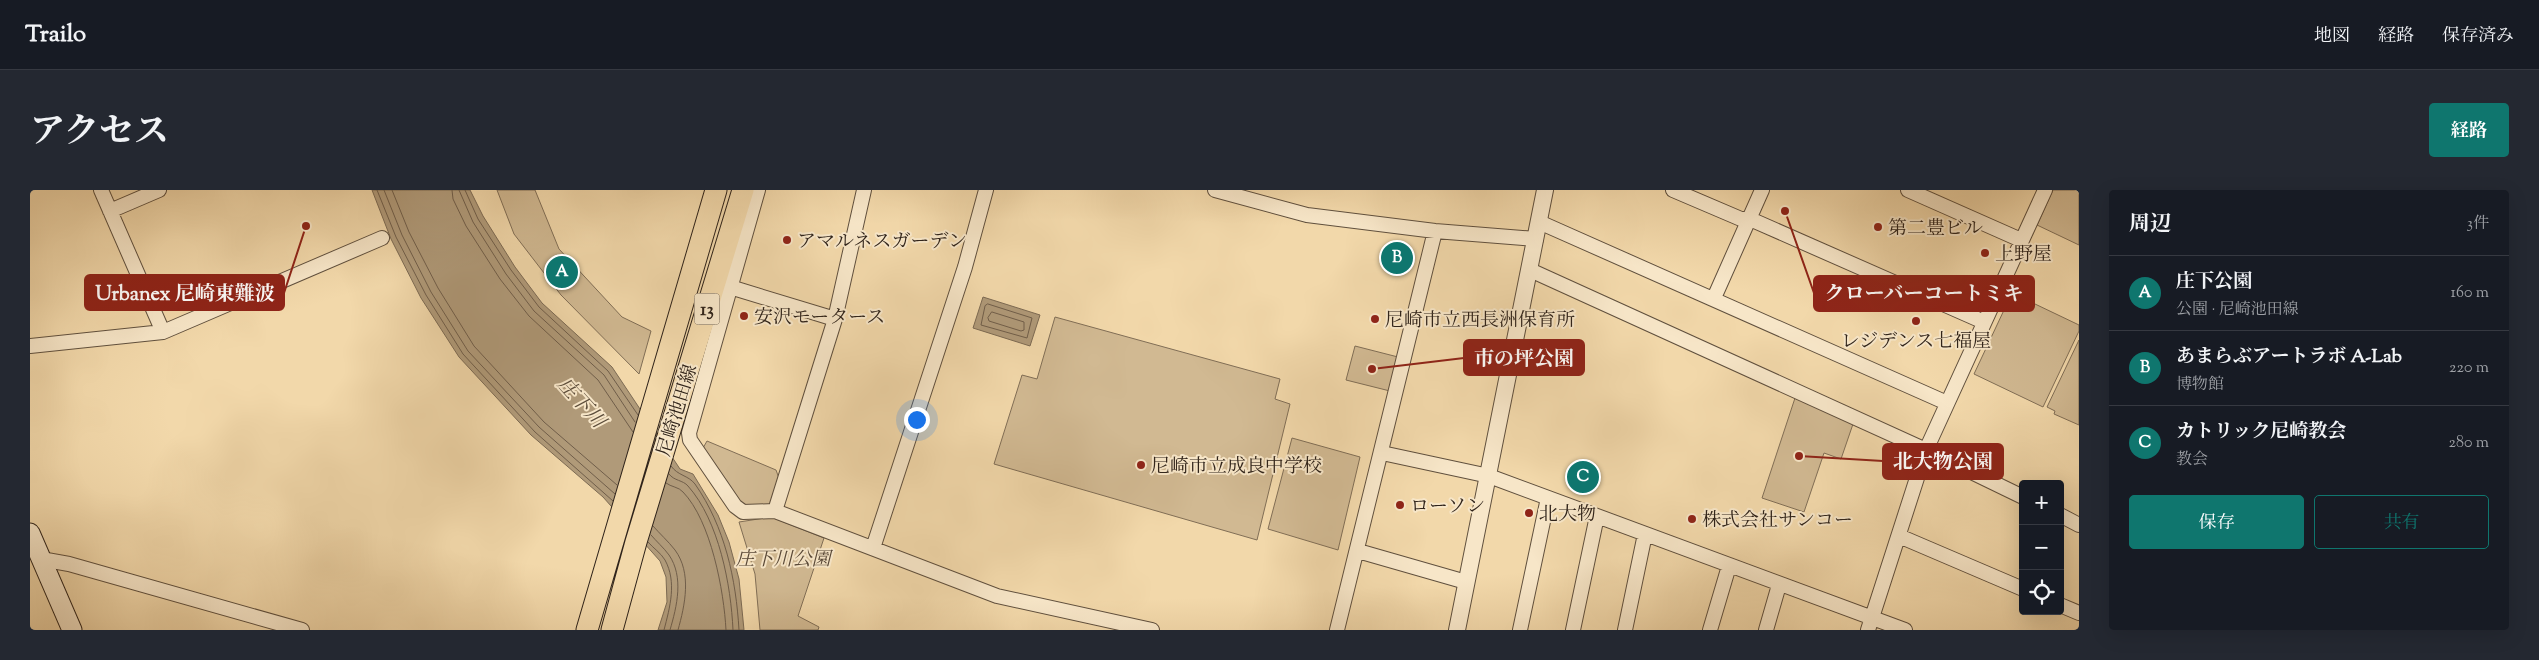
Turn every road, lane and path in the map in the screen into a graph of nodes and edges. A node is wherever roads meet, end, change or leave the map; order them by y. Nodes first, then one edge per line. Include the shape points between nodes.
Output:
1 (101, 190) edge
2 (159, 190) edge
3 (716, 190) edge
4 (743, 190) edge
5 (758, 190) edge
6 (864, 190) edge
7 (986, 190) edge
8 (1215, 190) edge
9 (1546, 190) edge
10 (1673, 190) edge
11 (1762, 190) edge
12 (1908, 190) edge
13 (2045, 190) edge
14 (1254, 195) edge
15 (110, 211) junction
16 (1750, 219) junction
17 (1539, 222) junction
18 (1435, 231) junction
19 (382, 238) dead end
20 (1536, 239) junction
21 (2021, 240) junction
22 (1530, 270) junction
23 (730, 287) junction
24 (1714, 298) junction
25 (835, 319) junction
26 (1984, 322) junction
27 (163, 332) junction
28 (30, 346) edge
29 (1947, 403) junction
30 (1926, 450) junction
31 (1382, 453) junction
32 (1489, 476) junction
33 (2019, 495) edge
34 (1548, 498) junction
35 (775, 511) junction
36 (1597, 516) junction
37 (2064, 518) edge
38 (2079, 525) edge
39 (30, 533) edge
40 (1645, 534) junction
41 (1899, 536) junction
42 (872, 548) junction
43 (1358, 551) junction
44 (36, 553) edge
45 (1729, 566) junction
46 (1466, 582) junction
47 (1779, 584) junction
48 (2019, 587) edge
49 (2064, 607) edge
50 (2079, 613) edge
51 (1870, 624) edge
52 (72, 630) edge
53 (302, 630) edge
54 (587, 630) edge
55 (612, 630) edge
56 (1152, 630) edge
57 (1337, 630) edge
58 (1457, 630) edge
59 (1520, 630) edge
60 (1573, 630) edge
61 (1625, 630) edge
62 (1710, 630) edge
63 (1766, 630) edge
64 (1905, 630) edge

1 - 15 street
2 - 15 street
3 - 54 main road, 尼崎池田線 / 13
4 - 55 main road, 尼崎池田線 / 13
5 - 23 street
6 - 25 street
7 - 42 street via 965,266
8 - 14 street
9 - 17 street
10 - 16 street via 1741,219
11 - 16 street
12 - 21 street
13 - 21 street
14 - 18 street via 1307,215
15 - 27 street
16 - 24 street
16 - 26 street
17 - 20 street
17 - 24 street
18 - 20 street
18 - 31 street
19 - 27 street
20 - 22 street
21 - 26 street
22 - 30 street
22 - 32 street
23 - 25 street
23 - 35 street via 690,423 690,440 739,511
24 - 29 street
25 - 35 street
26 - 29 street
27 - 28 street
29 - 30 street
30 - 33 street
30 - 41 street
31 - 32 street
31 - 43 street
32 - 34 street
32 - 46 street
34 - 36 street
34 - 59 street
35 - 42 street
36 - 40 street
36 - 60 street
37 - 38 street
39 - 44 main road
40 - 45 street
40 - 61 street
41 - 48 street
41 - 51 street
42 - 56 street via 997,596
43 - 46 street
43 - 57 street
44 - 52 main road
44 - 53 street
45 - 47 street
45 - 62 street
46 - 58 street
47 - 51 street
47 - 63 street
49 - 50 street
51 - 64 street

